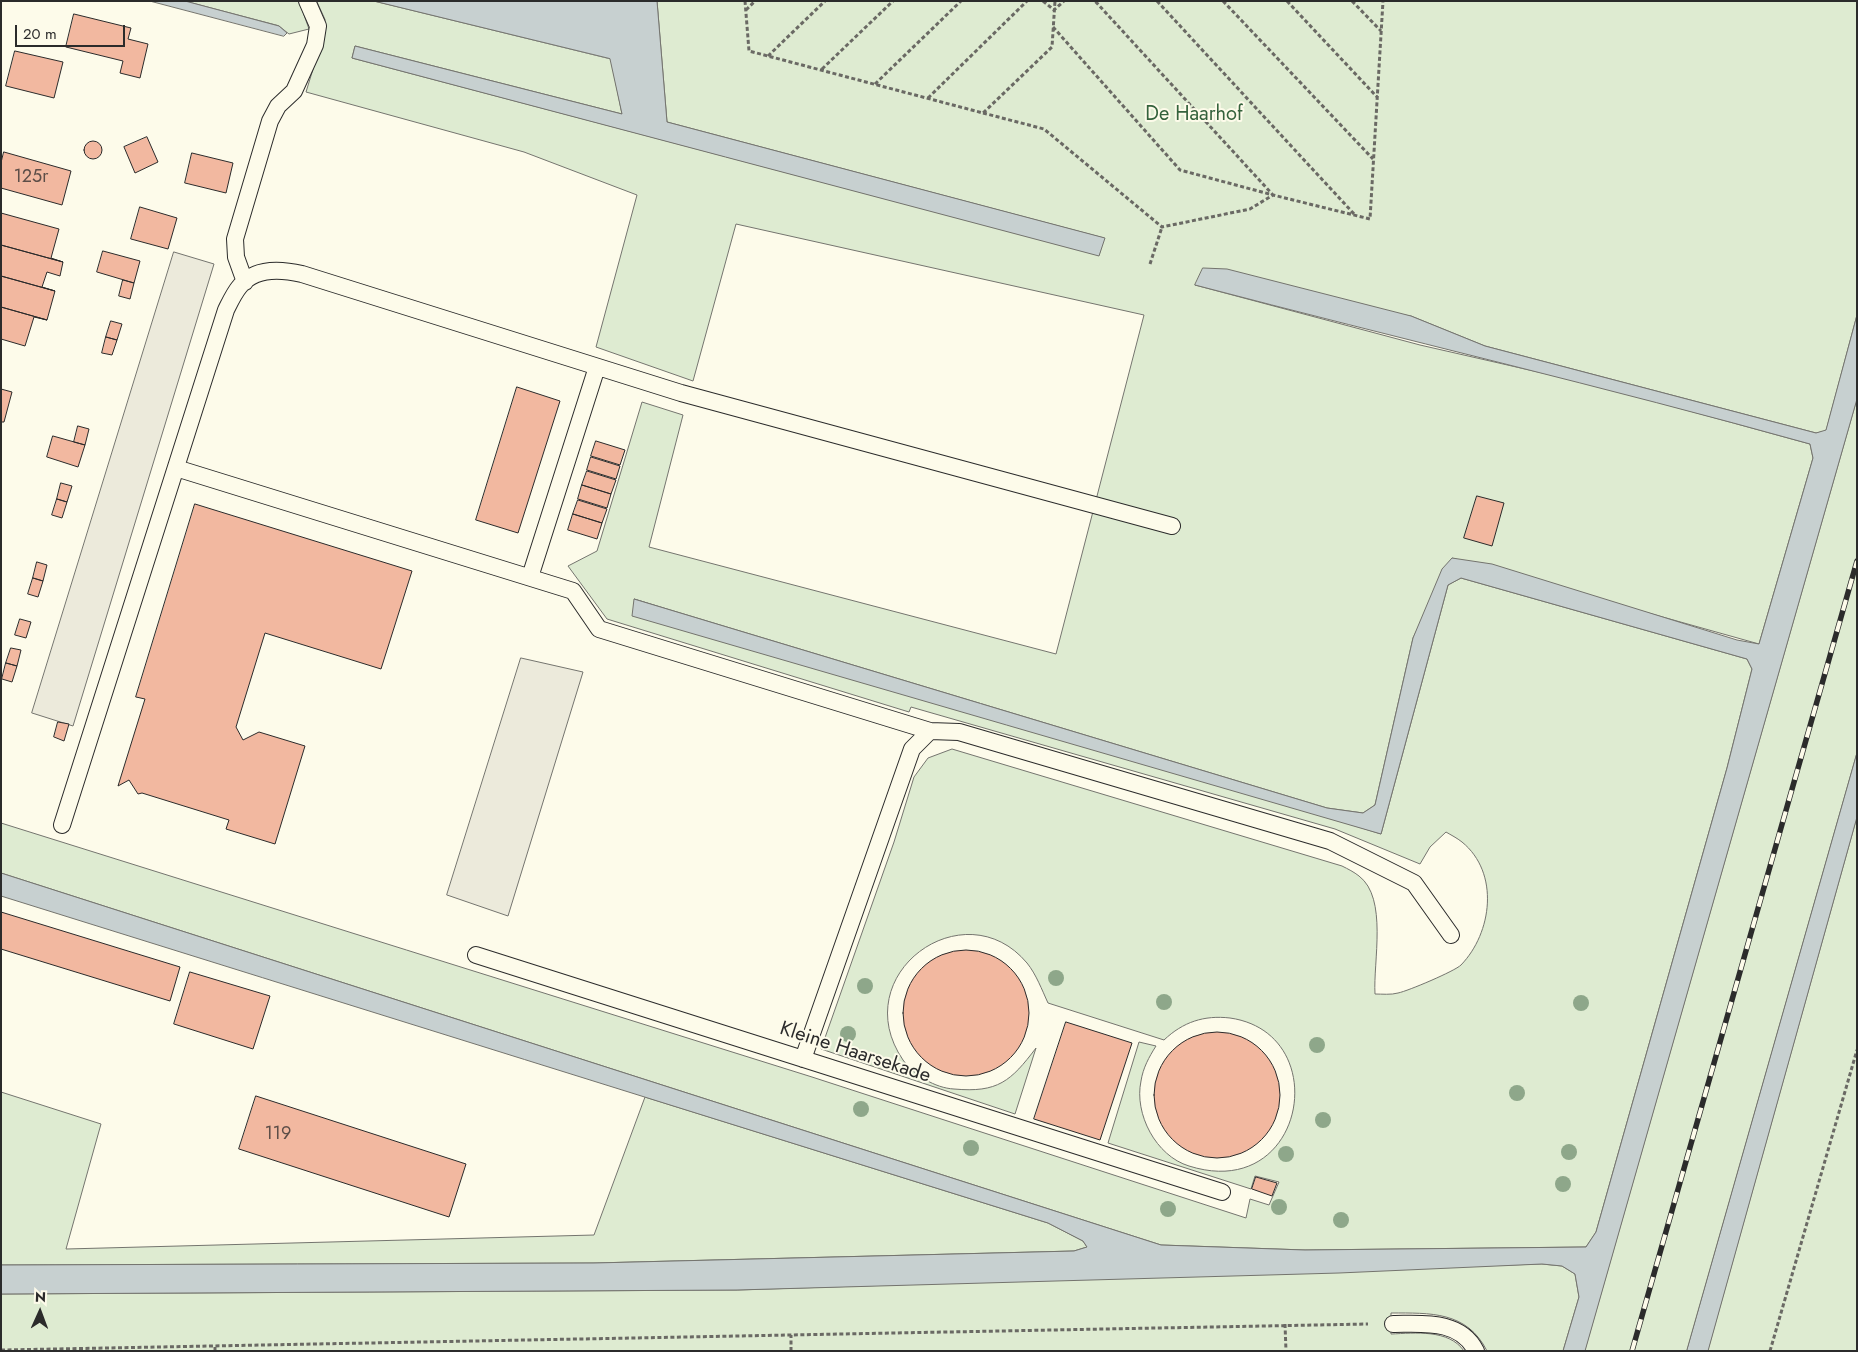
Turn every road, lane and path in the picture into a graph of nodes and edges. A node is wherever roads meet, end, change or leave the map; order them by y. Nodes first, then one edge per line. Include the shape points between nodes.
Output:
1 (307, 1) edge
2 (745, 1) edge
3 (755, 1) edge
4 (825, 1) edge
5 (893, 1) edge
6 (961, 1) edge
7 (1027, 1) edge
8 (1043, 1) edge
9 (1054, 1) edge
10 (1064, 1) edge
11 (1095, 1) edge
12 (1157, 1) edge
13 (1223, 1) edge
14 (1287, 1) edge
15 (1352, 1) edge
16 (1383, 1) edge
17 (746, 10) junction
18 (1054, 10) junction
19 (1053, 27) junction
20 (1381, 32) junction
21 (768, 56) junction
22 (821, 70) junction
23 (874, 84) junction
24 (1378, 97) junction
25 (928, 98) junction
26 (983, 113) junction
27 (1374, 159) junction
28 (1273, 196) junction
29 (1356, 216) junction
30 (1162, 226) junction
31 (1150, 264) dead end
32 (245, 282) junction
33 (597, 367) junction
34 (176, 468) junction
35 (1172, 526) dead end
36 (530, 577) junction
37 (930, 731) junction
38 (62, 825) dead end
39 (1451, 935) dead end
40 (476, 955) dead end
41 (1857, 1050) edge
42 (803, 1058) junction
43 (1222, 1192) dead end
44 (1285, 1324) junction
45 (1392, 1324) joint
46 (791, 1335) junction
47 (215, 1345) junction
48 (1, 1350) edge
49 (215, 1351) edge
50 (790, 1351) edge
51 (1286, 1351) edge
52 (1476, 1351) edge
53 (1770, 1351) edge

1 - 32 lane via 318,26 315,45 294,91 278,106 270,120 235,239 236,257
2 - 17 path
3 - 17 path
4 - 21 path
5 - 22 path
6 - 23 path
7 - 25 path
8 - 18 path
9 - 18 path
10 - 18 path
11 - 28 path
12 - 29 path
13 - 27 path
14 - 24 path
15 - 20 path
16 - 20 path
17 - 21 path via 749,51
18 - 19 path
19 - 26 path via 1052,47
19 - 28 path via 1180,170
20 - 24 path
21 - 22 path
22 - 23 path
23 - 25 path
24 - 27 path
25 - 26 path
26 - 30 path via 1044,129
27 - 29 path via 1370,219
28 - 29 path
28 - 30 path via 1250,209
30 - 31 path
32 - 33 lane via 257,274 282,269
32 - 34 lane via 226,310
33 - 35 lane via 681,393
33 - 36 lane
34 - 36 lane
34 - 38 lane
36 - 37 lane via 573,591 599,629
37 - 39 lane via 959,732 1330,841 1414,883
37 - 42 lane via 912,749
40 - 42 lane, Kleine Haarsekade
41 - 53 path
42 - 43 lane, Kleine Haarsekade
44 - 45 path
44 - 46 path
44 - 51 path
45 - 52 lane via 1443,1325 1460,1332
46 - 47 path
46 - 50 path
47 - 48 path
47 - 49 path

